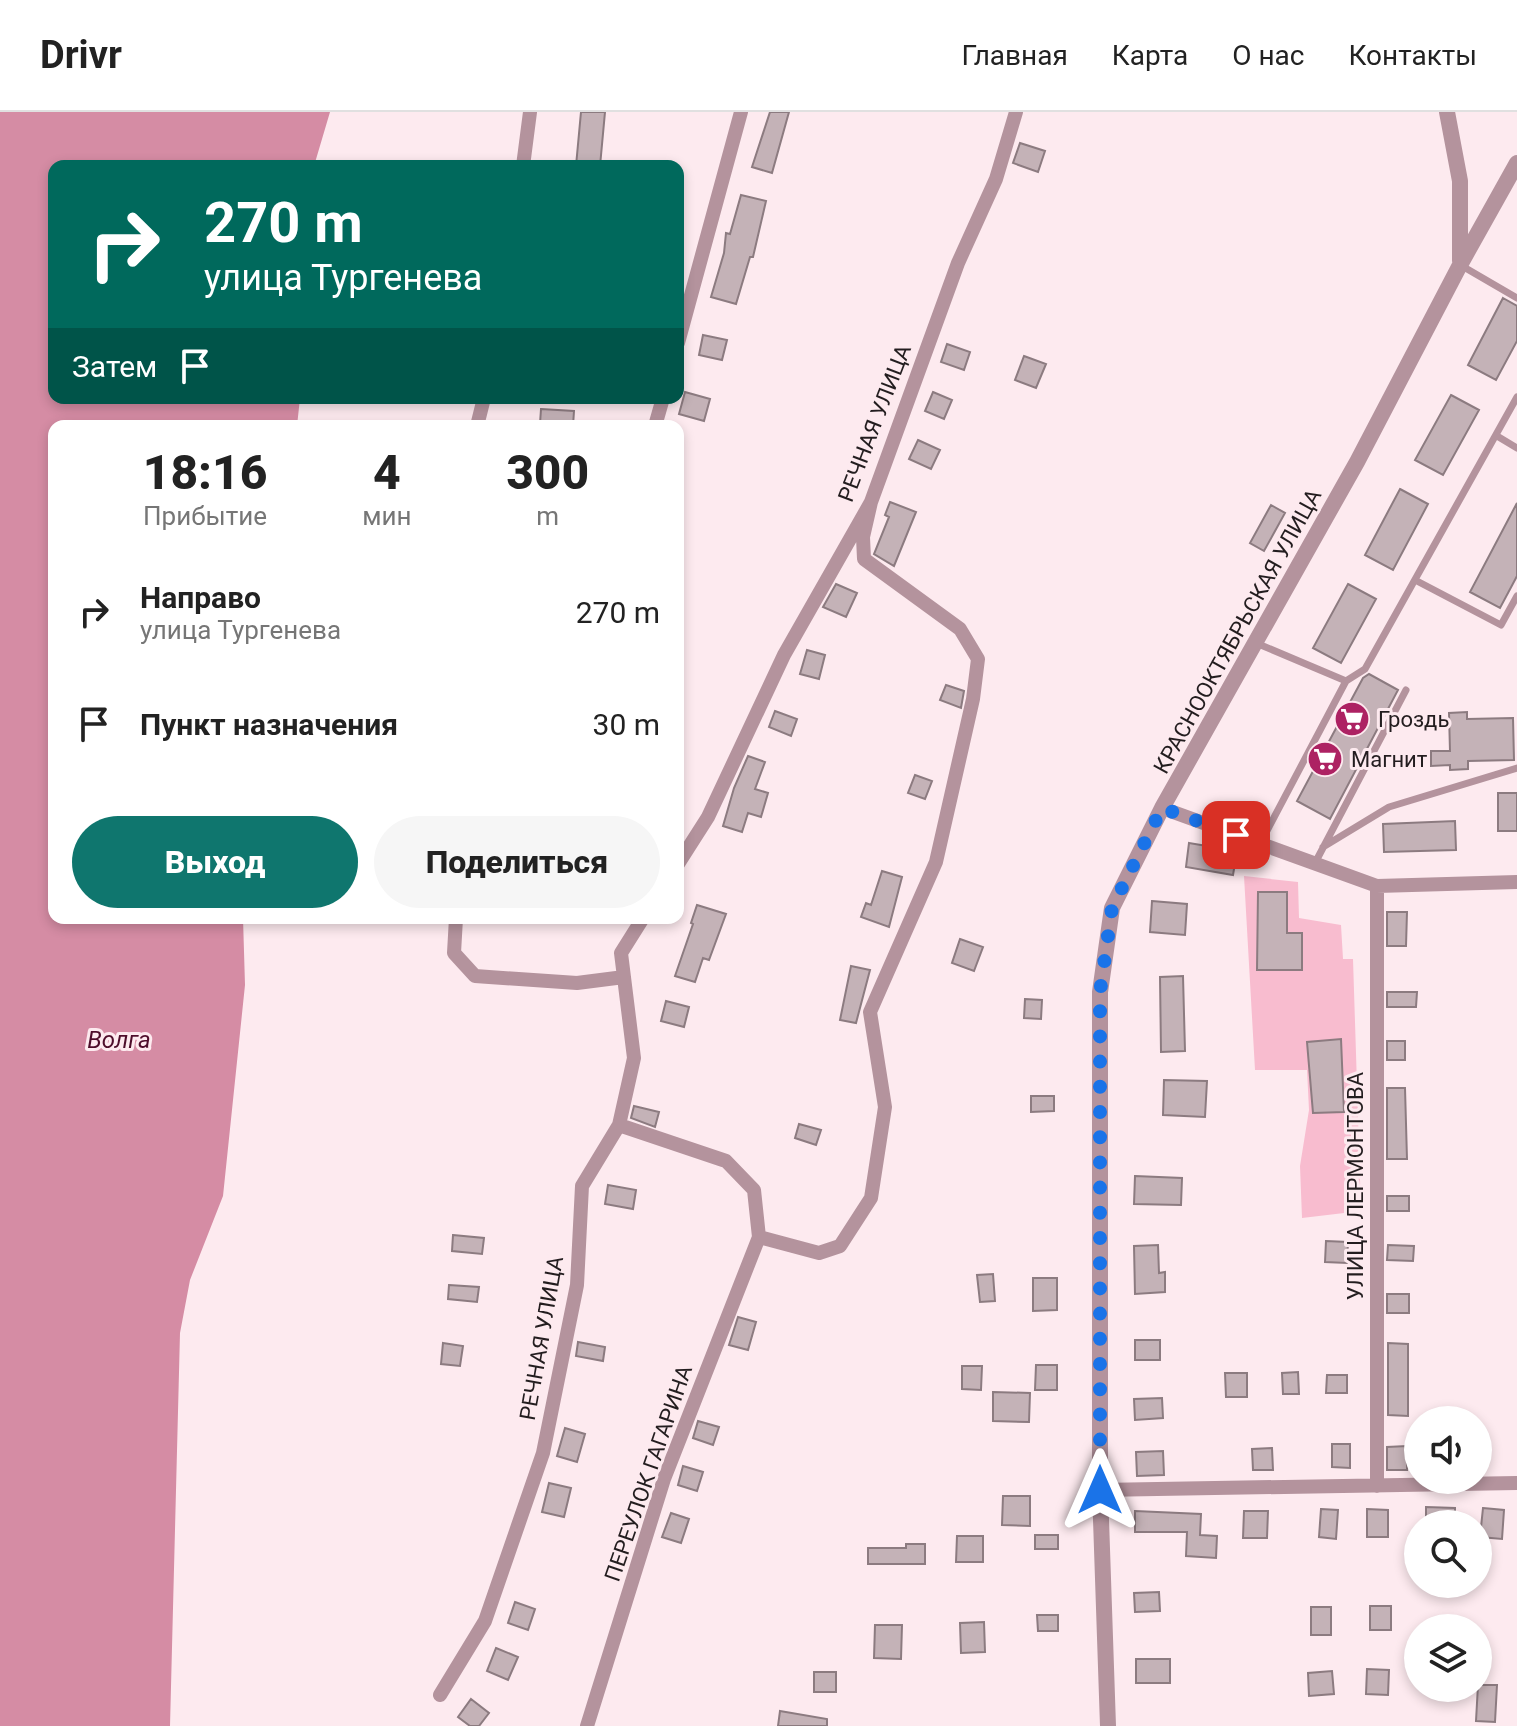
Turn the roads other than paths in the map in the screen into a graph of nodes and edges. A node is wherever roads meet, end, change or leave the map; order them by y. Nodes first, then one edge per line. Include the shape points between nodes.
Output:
1 (530, 112) edge
2 (741, 112) edge
3 (1016, 112) edge
4 (1447, 112) edge
5 (524, 160) edge
6 (1517, 163) edge
7 (1460, 265) junction
8 (1517, 298) edge
9 (684, 321) edge
10 (1517, 397) edge
11 (1497, 436) junction
12 (1517, 448) edge
13 (871, 502) junction
14 (1415, 580) junction
15 (1517, 596) edge
16 (1256, 643) junction
17 (1346, 681) junction
18 (1406, 690) dead end
19 (1517, 768) edge
20 (1162, 808) junction
21 (1260, 844) junction
22 (1323, 847) junction
23 (684, 855) edge
24 (1315, 863) junction
25 (1517, 882) edge
26 (1377, 886) junction
27 (456, 924) edge
28 (639, 924) edge
29 (624, 977) junction
30 (619, 1125) junction
31 (759, 1237) junction
32 (1517, 1483) edge
33 (1377, 1486) junction
34 (1100, 1490) junction
35 (440, 1695) dead end
36 (587, 1726) edge
37 (1108, 1726) edge

1 - 5 street
2 - 9 street
3 - 13 street, РЕЧНАЯ УЛИЦА via 996,179 958,263
4 - 7 street via 1460,181
6 - 7 street, КРАСНООКТЯБРЬСКАЯ УЛИЦА
7 - 8 lane
7 - 16 street, КРАСНООКТЯБРЬСКАЯ УЛИЦА
10 - 11 lane
11 - 12 lane
11 - 14 lane
13 - 23 street, РЕЧНАЯ УЛИЦА via 784,655 708,817
13 - 31 street via 864,559 960,629 978,659 973,699 936,862 870,1012 885,1107 871,1198 840,1246 819,1253
14 - 15 lane via 1501,625
14 - 17 lane via 1365,669
16 - 17 lane
16 - 20 street, КРАСНООКТЯБРЬСКАЯ УЛИЦА
17 - 21 lane
18 - 22 lane
19 - 22 lane via 1389,807
20 - 21 street
20 - 34 street, КРАСНООКТЯБРЬСКАЯ УЛИЦА via 1112,908 1100,992
21 - 24 street
22 - 24 lane
24 - 26 street
25 - 26 street
26 - 33 street, УЛИЦА ЛЕРМОНТОВА
27 - 29 street via 454,953 475,976 577,983
28 - 29 street, РЕЧНАЯ УЛИЦА via 621,953
29 - 30 street, РЕЧНАЯ УЛИЦА via 634,1058
30 - 31 street via 726,1161 754,1190
30 - 35 street, РЕЧНАЯ УЛИЦА via 582,1186 577,1285 543,1453 485,1621
31 - 36 street, ПЕРЕУЛОК ГАГАРИНА via 664,1479
32 - 33 street
33 - 34 street
34 - 37 street, КРАСНООКТЯБРЬСКАЯ УЛИЦА

